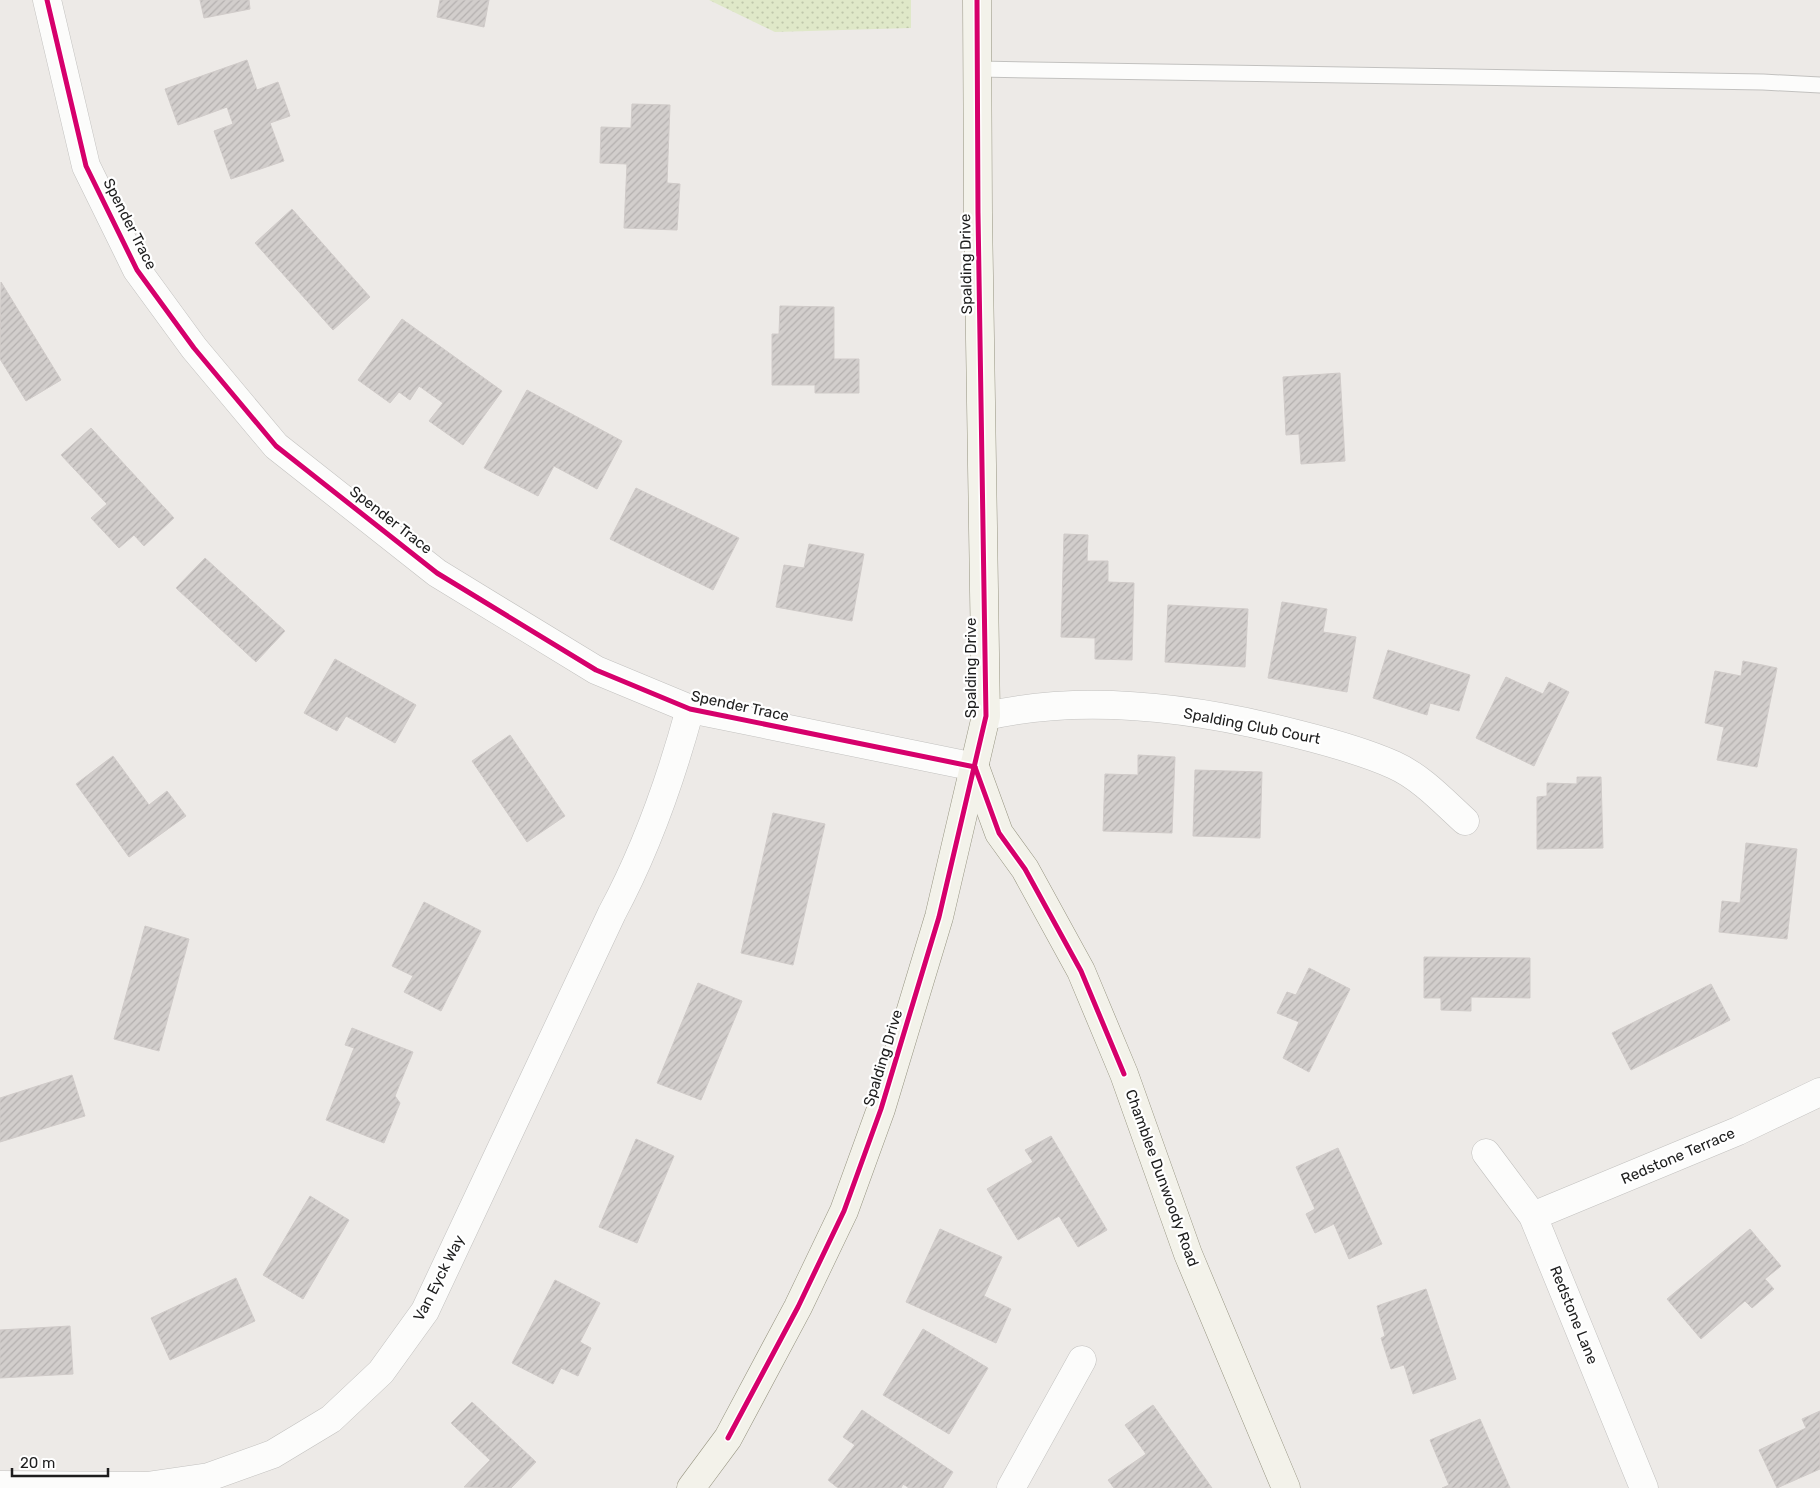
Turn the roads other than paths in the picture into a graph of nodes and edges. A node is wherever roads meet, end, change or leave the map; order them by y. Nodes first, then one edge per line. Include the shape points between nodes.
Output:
1 (47, 0) edge
2 (977, 0) edge
3 (978, 68) junction
4 (1820, 85) edge
5 (690, 709) junction
6 (986, 716) junction
7 (975, 767) junction
8 (1465, 821) dead end
9 (1820, 1092) edge
10 (1486, 1153) dead end
11 (1533, 1216) junction
12 (1082, 1360) dead end
13 (0, 1485) edge
14 (691, 1488) edge
15 (1011, 1488) edge
16 (1286, 1488) edge
17 (1644, 1488) edge

1 - 5 street, Spender Trace via 86,166 137,270 194,348 276,446 437,572 596,670
2 - 3 street, Spalding Drive
3 - 4 lane
3 - 6 street, Spalding Drive
5 - 7 street, Spender Trace
5 - 13 street, Van Eyck Way via 673,772 632,875 426,1311 381,1372 332,1419 273,1454 209,1477 147,1486
6 - 7 street, Spalding Drive
6 - 8 street, Spalding Club Court via 1024,707 1142,707 1206,714 1265,726 1332,743 1395,765 1432,790
7 - 14 street, Spalding Drive via 939,917 881,1109 844,1211 798,1307 728,1438
7 - 16 street, Chamblee Dunwoody Road via 999,833 1025,869 1081,971 1124,1074 1188,1254
9 - 11 street, Redstone Terrace via 1738,1131
10 - 11 street, Redstone Lane
11 - 17 street, Redstone Lane
12 - 15 street

